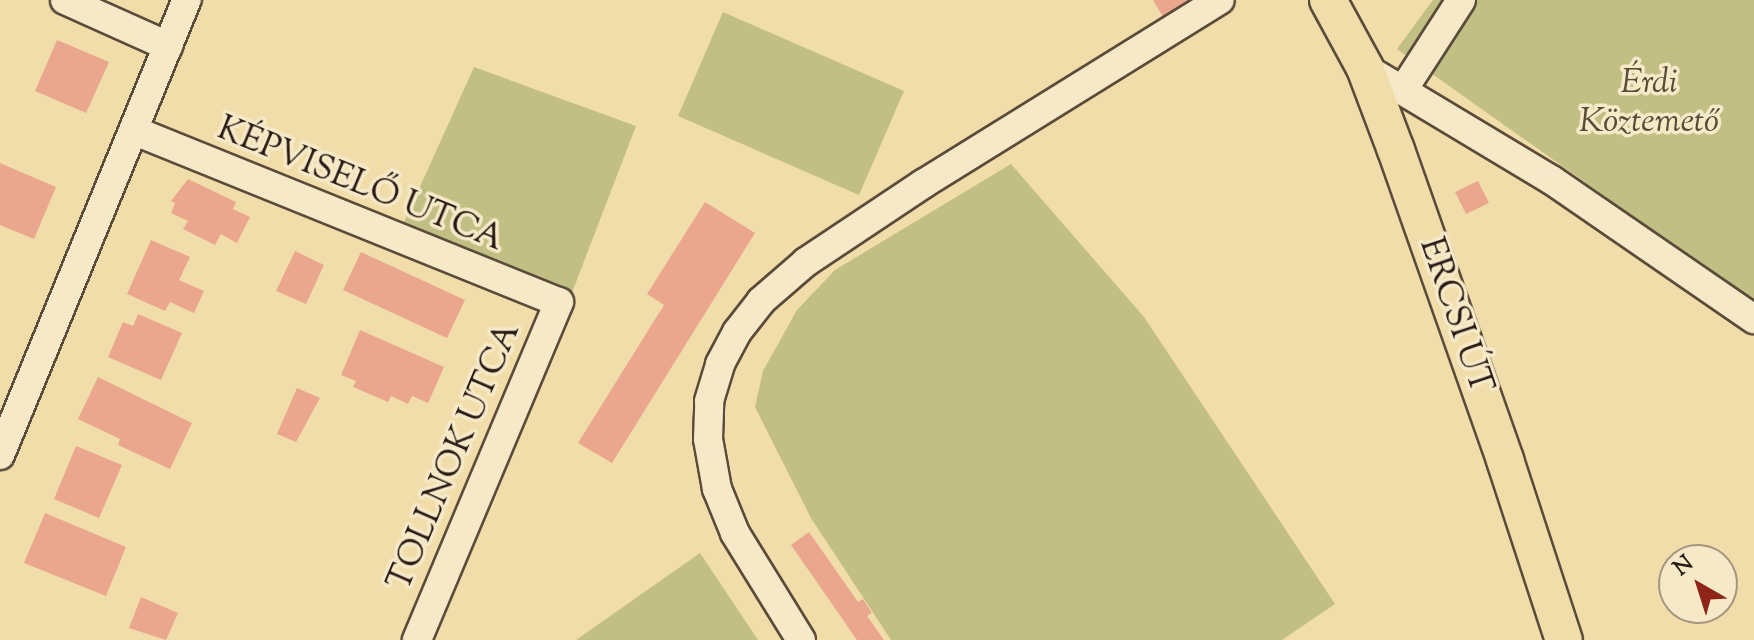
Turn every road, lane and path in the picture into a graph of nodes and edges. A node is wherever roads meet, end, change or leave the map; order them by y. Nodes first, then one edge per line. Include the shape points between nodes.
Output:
1 (65, 0) edge
2 (187, 0) edge
3 (1220, 0) edge
4 (1328, 0) edge
5 (1461, 0) edge
6 (168, 46) junction
7 (1365, 68) junction
8 (1403, 90) junction
9 (135, 131) junction
10 (559, 302) joint
11 (1754, 319) edge
12 (0, 455) edge
13 (417, 640) edge
14 (801, 640) edge
15 (1564, 640) edge

1 - 6 street
2 - 6 street
3 - 14 street via 806,262 761,301 737,332 709,401 708,439 717,489 735,533
4 - 7 main road, ERCSI ÚT
5 - 8 street
6 - 9 street
7 - 8 street
7 - 15 main road, ERCSI ÚT
8 - 11 street via 1553,181
9 - 10 street, KÉPVISELŐ UTCA
9 - 12 street
10 - 13 street, TOLLNOK UTCA

